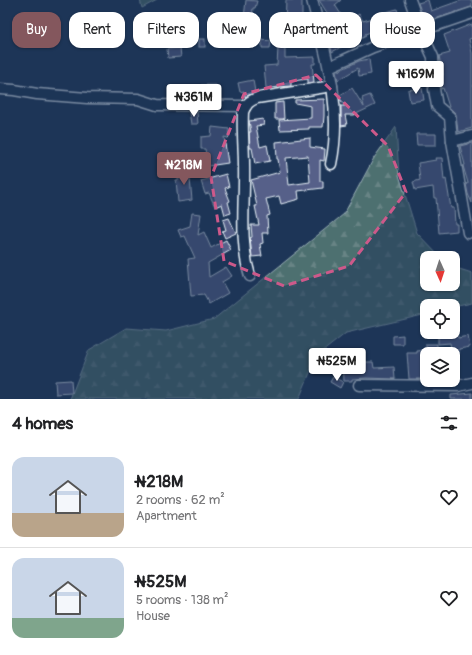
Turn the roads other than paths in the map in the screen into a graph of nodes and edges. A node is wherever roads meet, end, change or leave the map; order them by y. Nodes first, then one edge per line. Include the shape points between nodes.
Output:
1 (312, 0) edge
2 (410, 0) edge
3 (414, 12) edge
4 (472, 12) edge
5 (435, 25) edge
6 (371, 48) edge
7 (428, 48) edge
8 (329, 67) junction
9 (332, 86) junction
10 (0, 89) edge
11 (246, 106) junction
12 (472, 136) edge
13 (452, 141) junction
14 (331, 164) dead end
15 (468, 233) dead end
16 (250, 276) dead end
17 (472, 383) edge
18 (359, 385) dead end

1 - 8 street
2 - 3 street
4 - 5 street
6 - 8 street
7 - 13 street via 432,57 437,106 450,117
8 - 9 street
9 - 11 street via 257,98 250,100
9 - 14 street via 336,130
10 - 11 street via 87,98 138,99 157,105
11 - 16 street via 242,119 244,245 245,262
12 - 13 street
13 - 15 street
17 - 18 street via 458,386

